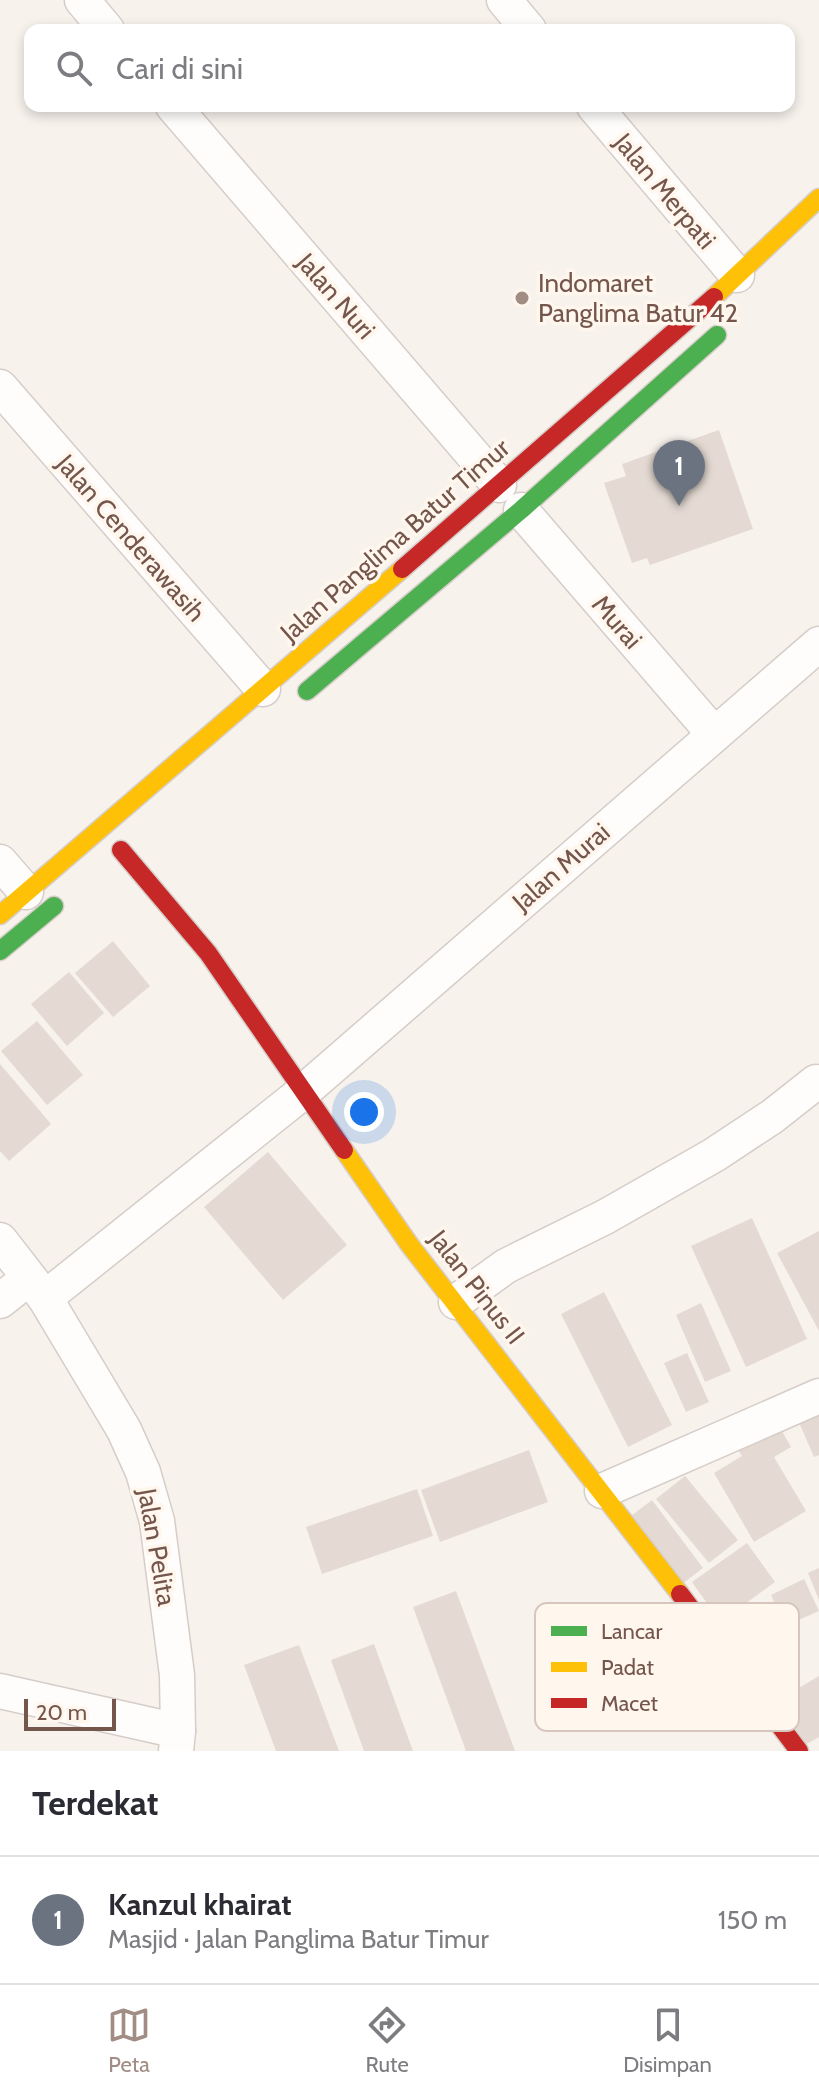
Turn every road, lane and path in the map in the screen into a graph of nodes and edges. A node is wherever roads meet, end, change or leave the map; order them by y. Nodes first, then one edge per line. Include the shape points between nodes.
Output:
1 (82, 0) edge
2 (504, 0) edge
3 (102, 24) edge
4 (524, 24) edge
5 (178, 112) edge
6 (599, 112) edge
7 (819, 198) edge
8 (737, 275) junction
9 (732, 320) dead end
10 (0, 387) edge
11 (510, 498) junction
12 (338, 624) junction
13 (819, 644) edge
14 (358, 648) junction
15 (275, 698) junction
16 (714, 734) junction
17 (121, 850) dead end
18 (0, 862) edge
19 (73, 890) dead end
20 (26, 892) junction
21 (0, 915) edge
22 (0, 951) edge
23 (816, 1082) dead end
24 (303, 1092) junction
25 (0, 1240) edge
26 (37, 1288) junction
27 (0, 1301) edge
28 (456, 1302) junction
29 (819, 1396) edge
30 (602, 1491) junction
31 (687, 1603) edge
32 (0, 1691) edge
33 (784, 1731) edge
34 (177, 1741) edge
35 (799, 1751) edge

1 - 3 street
2 - 4 street
5 - 11 street, Jalan Nuri
6 - 8 street, Jalan Merpati
7 - 8 main road, Jalan Panglima Batur Timur
8 - 11 main road, Jalan Panglima Batur Timur
9 - 11 main road, Jalan Panglima Batur Timur
10 - 15 street, Jalan Cenderawasih
11 - 12 main road, Jalan Panglima Batur Timur
11 - 14 main road, Jalan Panglima Batur Timur
11 - 16 street, Murai
12 - 14 main road
12 - 15 main road, Jalan Panglima Batur Timur
13 - 16 street, Jalan Murai
14 - 15 main road, Jalan Panglima Batur Timur
15 - 20 main road, Jalan Panglima Batur Timur
16 - 24 street, Jalan Murai
17 - 24 main road, Jalan Pinus II via 208,953
18 - 20 street
19 - 22 main road
20 - 21 main road, Jalan Panglima Batur Timur
23 - 28 street via 714,1155 506,1266
24 - 26 street, Jalan Murai
24 - 28 main road, Jalan Pinus II
25 - 26 street, Jalan Pelita
26 - 27 street, Jalan Murai
26 - 34 street, Jalan Pelita via 124,1430 143,1472 157,1521 177,1675
28 - 30 main road, Jalan Pinus II
29 - 30 street
30 - 31 main road, Jalan Pinus II
32 - 34 street
33 - 35 main road, Jalan Pinus II

